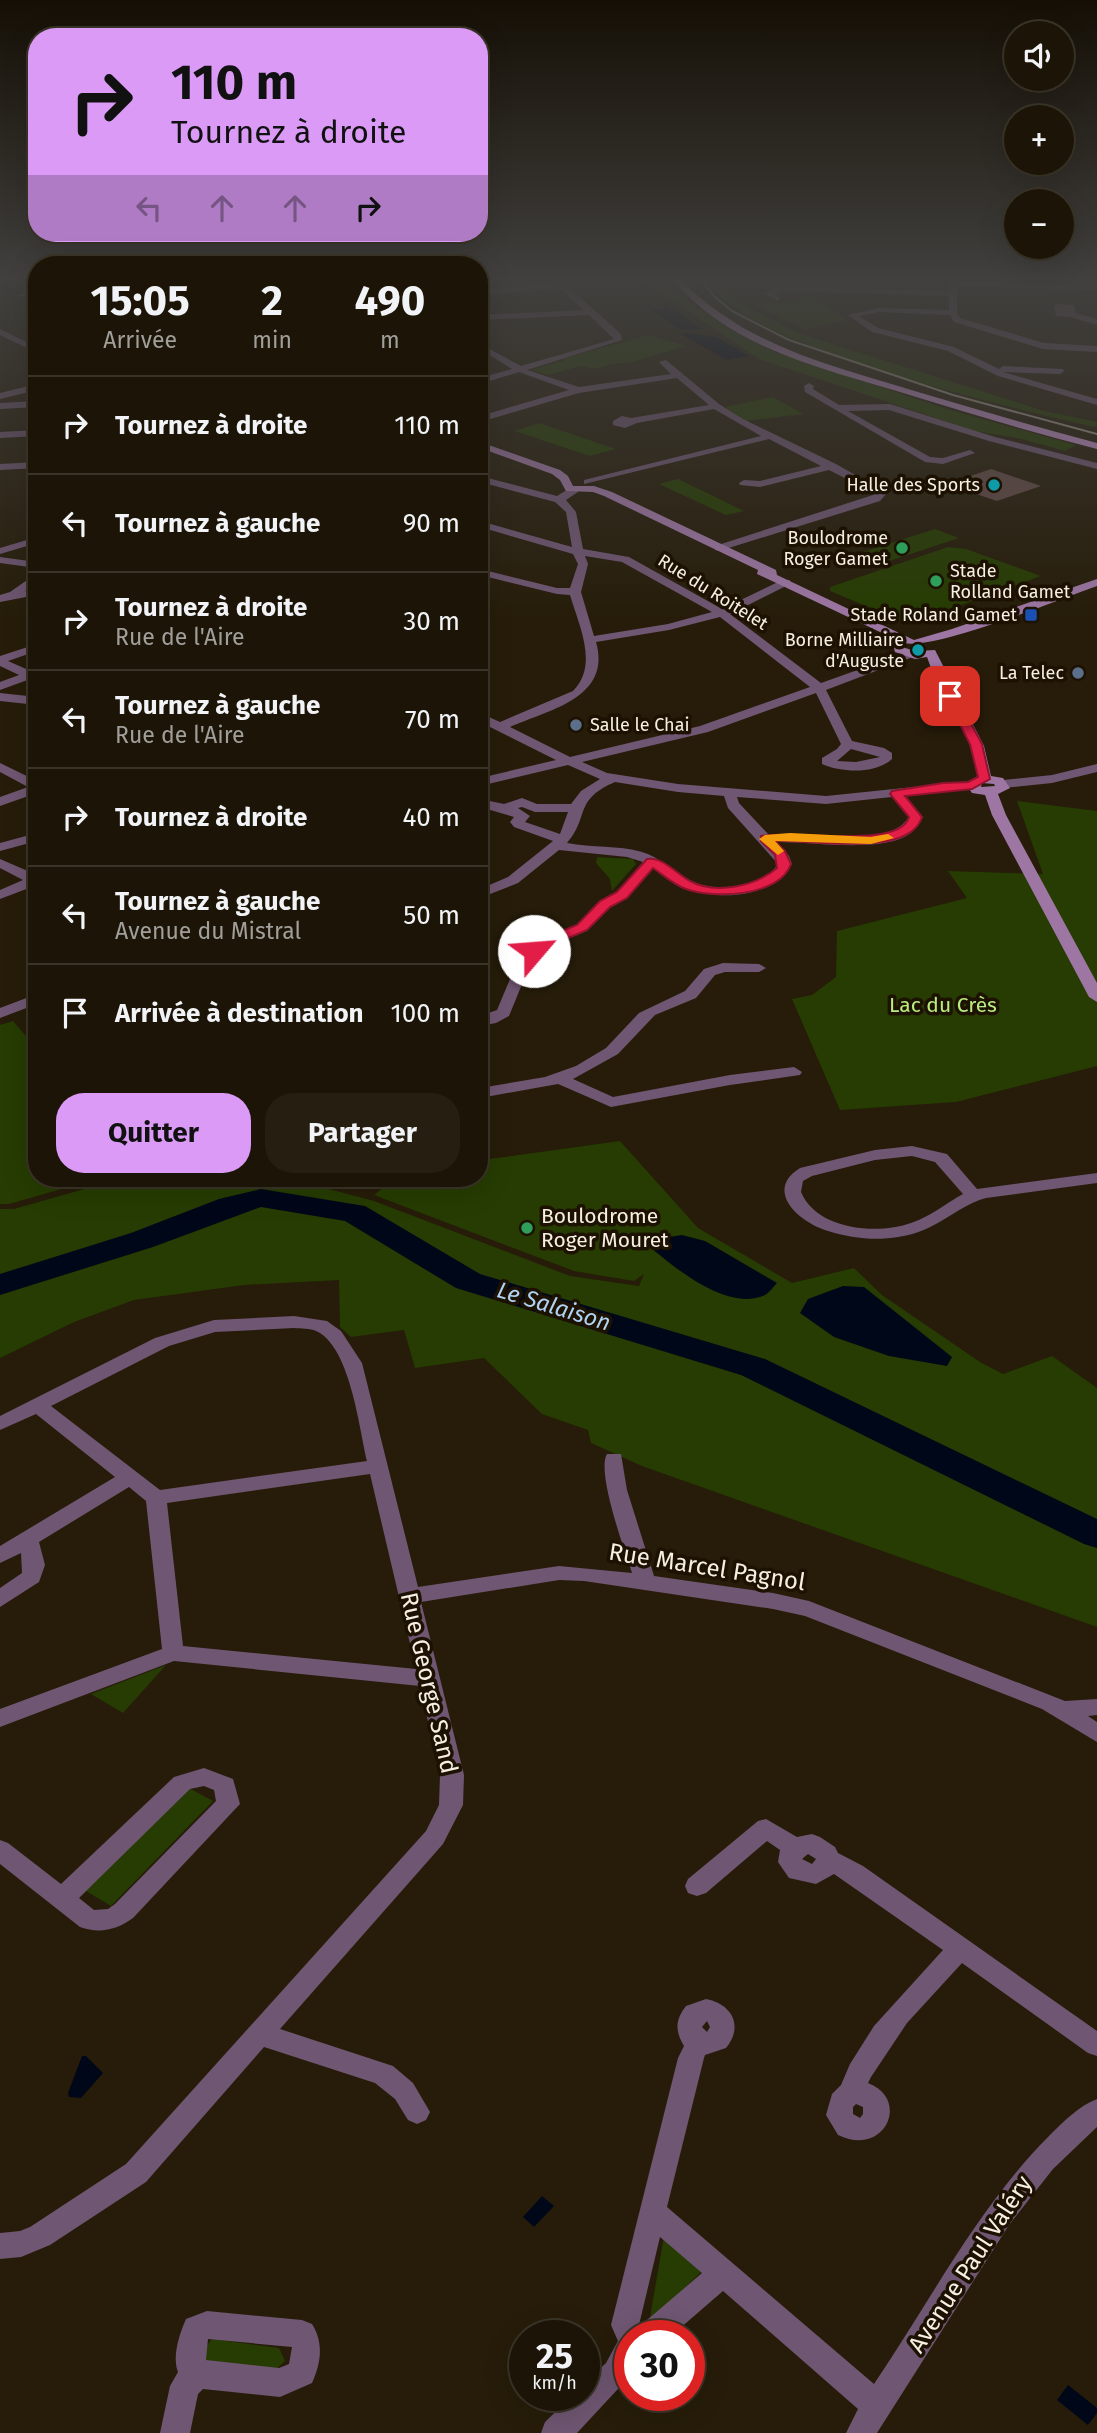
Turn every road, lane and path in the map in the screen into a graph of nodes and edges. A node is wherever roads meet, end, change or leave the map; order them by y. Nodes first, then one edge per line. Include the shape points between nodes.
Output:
1 (566, 394) edge
2 (702, 394) edge
3 (814, 394) edge
4 (916, 394) edge
5 (1067, 394) edge
6 (1097, 402) edge
7 (28, 404) edge
8 (0, 406) edge
9 (716, 406) junction
10 (837, 408) junction
11 (488, 417) edge
12 (632, 421) dead end
13 (28, 433) edge
14 (0, 435) edge
15 (771, 436) junction
16 (1097, 446) edge
17 (488, 447) edge
18 (970, 453) dead end
19 (28, 465) edge
20 (833, 466) junction
21 (1097, 466) edge
22 (0, 467) edge
23 (488, 481) edge
24 (744, 483) dead end
25 (581, 485) junction
26 (559, 500) junction
27 (488, 526) edge
28 (28, 543) edge
29 (719, 548) junction
30 (0, 551) edge
31 (576, 551) junction
32 (0, 560) edge
33 (28, 564) edge
34 (488, 575) edge
35 (786, 582) junction
36 (1097, 582) edge
37 (1097, 587) edge
38 (575, 592) junction
39 (722, 613) junction
40 (589, 640) junction
41 (906, 644) junction
42 (28, 650) edge
43 (933, 650) junction
44 (913, 655) junction
45 (0, 661) edge
46 (879, 665) junction
47 (28, 675) edge
48 (28, 675) edge
49 (938, 676) junction
50 (0, 686) edge
51 (819, 688) junction
52 (0, 697) edge
53 (28, 700) edge
54 (488, 722) edge
55 (499, 727) junction
56 (847, 744) dead end
57 (566, 761) junction
58 (0, 767) edge
59 (1097, 768) edge
60 (613, 778) junction
61 (488, 780) edge
62 (28, 782) edge
63 (988, 785) junction
64 (28, 791) edge
65 (731, 793) junction
66 (896, 794) junction
67 (0, 802) edge
68 (488, 805) edge
69 (576, 808) junction
70 (504, 810) junction
71 (28, 839) edge
72 (765, 839) junction
73 (560, 843) junction
74 (0, 847) edge
75 (652, 861) junction
76 (0, 863) edge
77 (28, 877) edge
78 (28, 883) edge
79 (488, 891) edge
80 (0, 895) edge
81 (759, 968) dead end
82 (1097, 997) edge
83 (28, 1002) edge
84 (0, 1013) edge
85 (488, 1020) edge
86 (794, 1072) dead end
87 (561, 1079) junction
88 (488, 1092) edge
89 (1097, 1178) edge
90 (973, 1196) junction
91 (37, 1405) junction
92 (0, 1424) edge
93 (614, 1459) dead end
94 (377, 1466) junction
95 (130, 1478) junction
96 (156, 1498) junction
97 (28, 1539) junction
98 (0, 1556) edge
99 (645, 1583) junction
100 (410, 1596) junction
101 (0, 1599) edge
102 (173, 1653) junction
103 (430, 1679) junction
104 (1097, 1707) edge
105 (1064, 1710) junction
106 (0, 1718) edge
107 (1097, 1733) edge
108 (0, 1850) edge
109 (697, 1886) dead end
110 (62, 1899) junction
111 (961, 1948) junction
112 (259, 2034) junction
113 (699, 2041) dead end
114 (1097, 2045) edge
115 (851, 2093) dead end
116 (1097, 2110) edge
117 (417, 2112) dead end
118 (652, 2212) junction
119 (0, 2246) edge
120 (723, 2273) junction
121 (626, 2320) edge
122 (669, 2320) edge
123 (198, 2374) dead end
124 (614, 2375) edge
125 (876, 2405) junction
126 (175, 2433) edge
127 (556, 2433) edge
128 (861, 2433) edge

1 - 11 street
2 - 9 street
3 - 10 street
4 - 16 main road
5 - 6 street
7 - 8 street
9 - 12 street
9 - 15 street
10 - 18 street via 928,460
10 - 21 street via 890,407
13 - 14 street
15 - 20 street
15 - 25 street
17 - 25 street
19 - 22 street
20 - 24 street via 760,484
20 - 29 street via 883,494
23 - 26 street
25 - 26 street
25 - 29 street
26 - 31 street via 570,509
27 - 31 street, Rue du Roitelet
28 - 30 street
29 - 35 street
31 - 38 street via 584,567
31 - 39 street, Rue du Roitelet via 625,559
32 - 33 street
34 - 38 street
35 - 39 street
35 - 41 street
36 - 41 street via 956,632
37 - 43 street
38 - 40 street
39 - 40 street
39 - 51 street, Rue du Roitelet
40 - 55 street via 593,663 577,694
41 - 43 street
41 - 44 street
41 - 46 street
42 - 45 street
43 - 44 street
43 - 49 street
44 - 46 street
44 - 49 street
45 - 48 street
46 - 51 street
47 - 50 street
49 - 63 street via 976,744
51 - 56 street
51 - 57 street via 704,729
52 - 53 street
54 - 55 street
55 - 57 street
57 - 60 street
57 - 61 street
58 - 62 street
59 - 63 street via 1052,779
60 - 65 street
60 - 69 street via 588,791
63 - 66 street
63 - 82 street via 999,816
64 - 67 street
65 - 66 street via 826,800
65 - 72 street via 733,805
66 - 72 street via 915,817 906,831 890,837
68 - 70 street
69 - 70 street via 535,808 522,802
69 - 73 street via 570,834
70 - 73 street via 523,816 519,824
71 - 74 street
72 - 75 street via 785,864 767,883 751,888 726,891 688,886
73 - 75 street via 584,851 630,853
73 - 79 street via 513,880
75 - 85 street via 622,895 605,904 582,928 534,951 522,967 503,1013
76 - 77 street
78 - 80 street
81 - 87 street via 713,970 695,994 646,1014 610,1052
83 - 84 street
86 - 87 street via 611,1102
87 - 88 street
89 - 90 street
90 - 90 street via 942,1159 918,1151 806,1172 790,1186 809,1214 825,1224 872,1233 915,1228
91 - 92 street
91 - 94 street, Rue George Sand via 162,1342 197,1330 308,1322 328,1329 353,1363
91 - 95 street
93 - 99 street via 617,1490
94 - 96 street
94 - 100 street, Rue George Sand
95 - 96 street
95 - 97 street
96 - 102 street
97 - 98 street
97 - 101 street via 32,1577
99 - 100 street, Rue Marcel Pagnol via 559,1573
99 - 105 street, Rue Marcel Pagnol via 809,1609
100 - 103 street, Rue George Sand
102 - 103 street
102 - 106 street
103 - 112 street, Rue George Sand via 452,1775 451,1805 445,1821
104 - 105 street
105 - 107 street, Rue Marcel Pagnol
108 - 110 street
109 - 111 street via 766,1828 795,1848 790,1862 803,1874 822,1872 829,1859
110 - 110 street via 89,1920 113,1919 228,1804 225,1785 197,1775 183,1783
111 - 114 street
111 - 115 street via 912,1998 861,2065
112 - 117 street via 384,2074 404,2091
112 - 119 street, Rue George Sand via 136,2173 40,2236
113 - 118 street
116 - 125 street, Avenue Paul Valéry via 1031,2170
118 - 120 street
118 - 121 street
120 - 122 street
120 - 125 street
123 - 126 street via 186,2386
124 - 127 street
125 - 128 street, Avenue Paul Valéry

